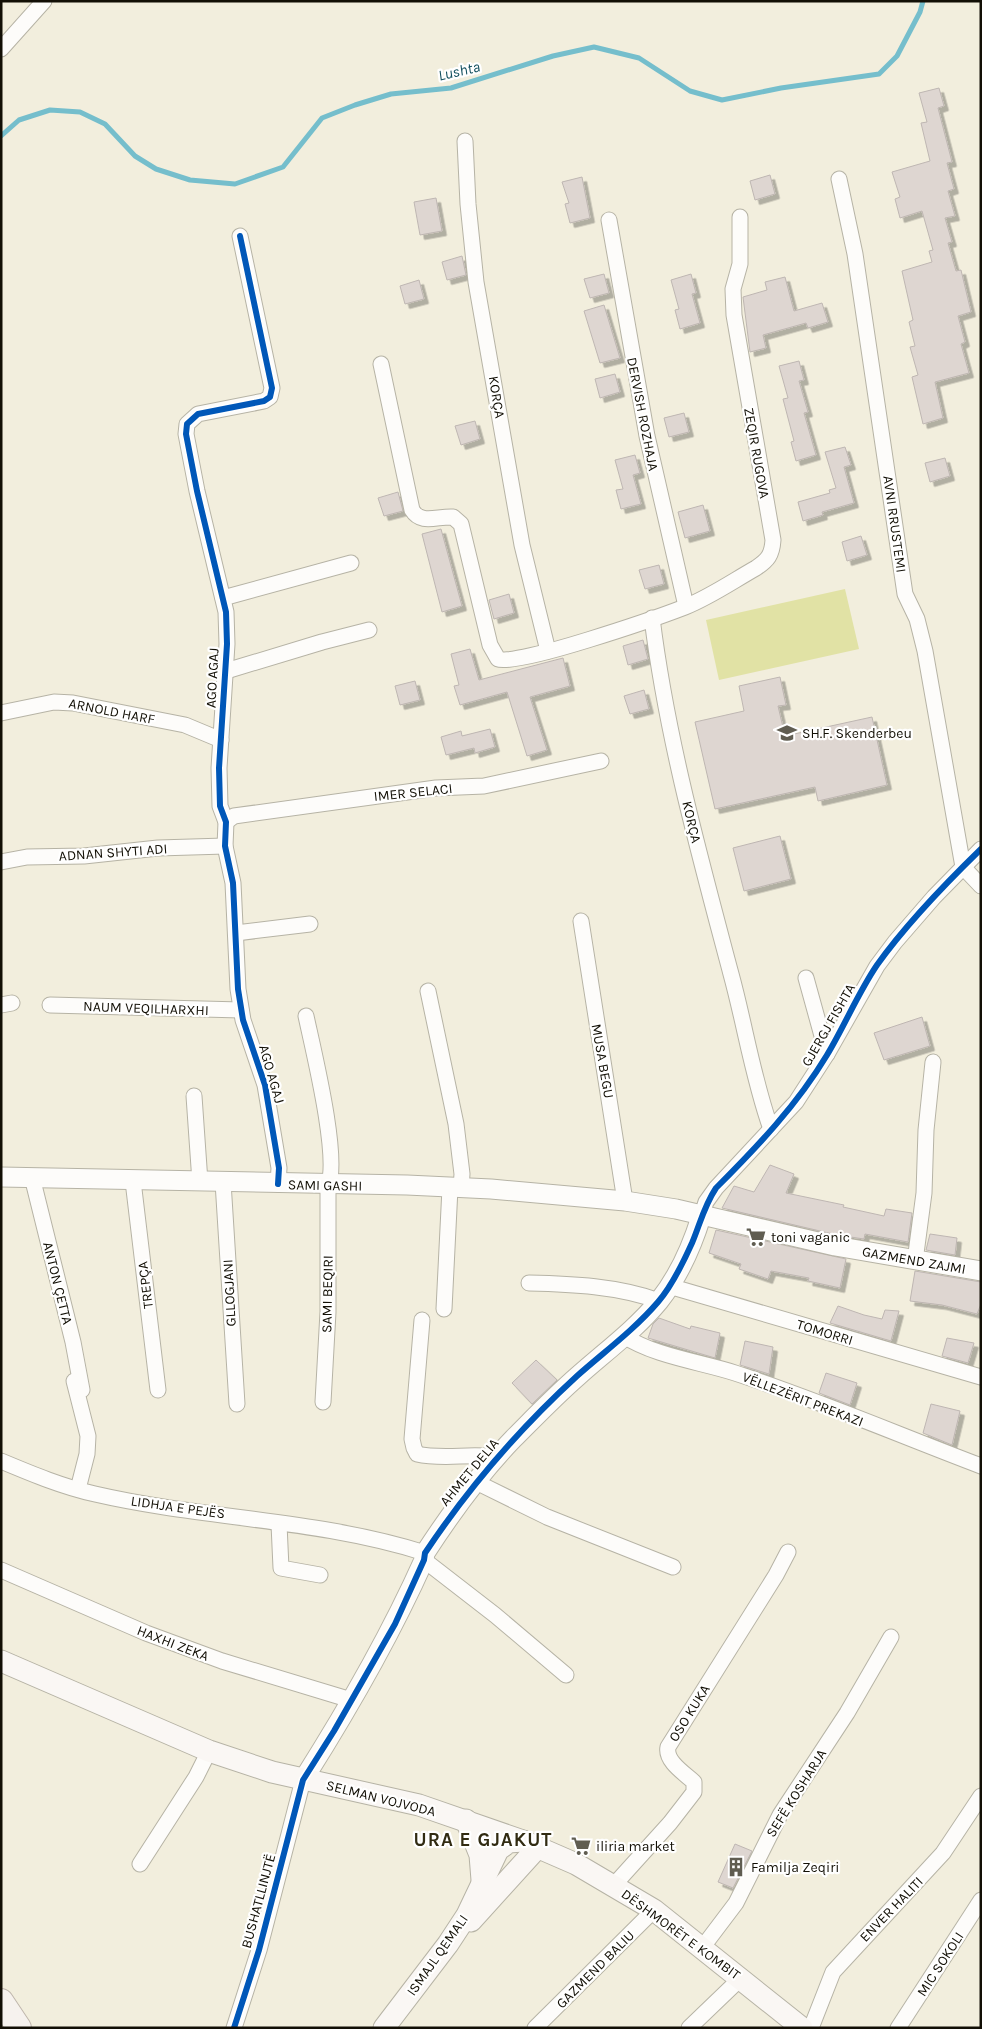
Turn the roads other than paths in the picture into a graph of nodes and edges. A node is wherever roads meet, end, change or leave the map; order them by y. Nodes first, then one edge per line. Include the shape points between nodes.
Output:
1 (44, 1) edge
2 (1, 49) edge
3 (465, 141) dead end
4 (839, 179) dead end
5 (740, 217) dead end
6 (609, 220) dead end
7 (240, 236) dead end
8 (382, 364) dead end
9 (351, 563) dead end
10 (223, 598) junction
11 (686, 606) junction
12 (652, 618) junction
13 (370, 630) dead end
14 (548, 651) junction
15 (226, 671) junction
16 (1, 713) edge
17 (221, 740) junction
18 (601, 761) dead end
19 (226, 822) junction
20 (225, 846) junction
21 (981, 850) edge
22 (1, 862) edge
23 (963, 867) junction
24 (981, 886) edge
25 (581, 922) dead end
26 (310, 924) dead end
27 (236, 933) junction
28 (806, 978) dead end
29 (428, 991) dead end
30 (50, 1005) dead end
31 (242, 1010) junction
32 (306, 1016) dead end
33 (827, 1054) junction
34 (933, 1062) dead end
35 (194, 1096) dead end
36 (771, 1128) junction
37 (1, 1177) edge
38 (32, 1177) junction
39 (133, 1181) junction
40 (200, 1182) junction
41 (223, 1182) junction
42 (278, 1184) junction
43 (328, 1186) junction
44 (455, 1188) junction
45 (625, 1201) junction
46 (701, 1216) junction
47 (916, 1261) junction
48 (980, 1270) edge
49 (529, 1283) dead end
50 (664, 1294) junction
51 (444, 1309) dead end
52 (422, 1320) dead end
53 (624, 1336) junction
54 (981, 1377) edge
55 (158, 1390) dead end
56 (323, 1402) dead end
57 (237, 1404) dead end
58 (496, 1456) junction
59 (1, 1462) edge
60 (981, 1466) edge
61 (476, 1482) junction
62 (78, 1489) junction
63 (279, 1524) junction
64 (788, 1552) dead end
65 (424, 1556) junction
66 (673, 1567) dead end
67 (1, 1570) edge
68 (320, 1575) dead end
69 (891, 1637) dead end
70 (1, 1661) edge
71 (566, 1675) dead end
72 (351, 1700) junction
73 (209, 1751) junction
74 (303, 1780) junction
75 (981, 1796) edge
76 (466, 1820) junction
77 (531, 1844) junction
78 (140, 1864) dead end
79 (482, 1880) junction
80 (614, 1885) junction
81 (981, 1900) edge
82 (654, 1910) junction
83 (448, 1944) junction
84 (702, 1948) junction
85 (741, 1978) junction
86 (1, 2001) edge
87 (19, 2028) edge
88 (234, 2028) edge
89 (384, 2028) edge
90 (535, 2028) edge
91 (689, 2028) edge
92 (802, 2028) edge
93 (811, 2028) edge
94 (898, 2028) edge

1 - 2 street
3 - 14 street, KORÇA via 476,282 522,545
4 - 23 street, AVNI RRUSTEMI via 855,254 905,594 917,618
5 - 11 street, ZEQIR RUGOVA via 740,264 733,289 734,314 773,540 772,553 756,568
6 - 11 street, DERVISH ROZHAJA via 647,436
7 - 10 street, AGO AGAJ via 272,388 270,396 264,401 198,414 187,424 186,434
8 - 14 street via 412,510 416,517 422,519 453,517 462,524 475,588 494,654 503,662
9 - 10 street
10 - 15 street, AGO AGAJ
11 - 12 street, ZEQIR RUGOVA
12 - 14 street
12 - 36 street, KORÇA via 659,668 691,821
13 - 15 street, AGO AGAJ
15 - 17 street, AGO AGAJ
16 - 17 street, ARNOLD HARF via 54,702 73,703 185,725
17 - 19 street, AGO AGAJ via 220,806
18 - 19 street, IMER SELACI via 484,786 436,788 310,804 234,816
19 - 20 street, AGO AGAJ
20 - 22 street, ADNAN SHYTI ADI via 28,857
20 - 27 street, AGO AGAJ via 233,883
21 - 23 street, GJERGJ FISHTA
23 - 24 street
23 - 33 street, GJERGJ FISHTA via 876,966
25 - 45 street, MUSA BEGU
26 - 27 street
27 - 31 street, AGO AGAJ
28 - 33 street
29 - 44 street via 456,1124 462,1174
30 - 31 street, NAUM VEQILHARXHI
31 - 42 street, AGO AGAJ via 265,1084 280,1168
32 - 43 street, SAMI BEQIRI via 330,1148 333,1174
33 - 36 street, GJERGJ FISHTA via 796,1102
34 - 47 street
35 - 40 street
36 - 46 street, GJERGJ FISHTA via 716,1188
37 - 38 street, SAMI GASHI
38 - 39 street, SAMI GASHI
38 - 62 street, ANTON ÇETTA via 71,1334 88,1436
39 - 40 street, SAMI GASHI
39 - 55 street, TREPÇA
40 - 41 street, SAMI GASHI
41 - 42 street, SAMI GASHI
41 - 57 street, GLLOGJANI
42 - 43 street, SAMI GASHI
43 - 44 street, SAMI GASHI
43 - 56 street, SAMI BEQIRI via 328,1312
44 - 45 street, SAMI GASHI
44 - 51 street
45 - 46 street, SAMI GASHI
46 - 47 street, GAZMEND ZAJMI
46 - 50 street, AHMET DELIA via 692,1243
47 - 48 street, GAZMEND ZAJMI
49 - 50 street via 599,1288 644,1296
50 - 53 street, AHMET DELIA
50 - 54 street, TOMORRI
52 - 58 street, AHMET DELIA via 412,1438 414,1448 418,1454 427,1456
53 - 58 street, AHMET DELIA via 576,1377
53 - 60 street, VËLLEZËRIT PREKAZI via 647,1347 736,1374
58 - 61 street, AHMET DELIA
59 - 62 street, LIDHJA E PEJËS
61 - 65 street, AHMET DELIA via 456,1506
61 - 66 street via 547,1517
62 - 63 street, LIDHJA E PEJËS via 147,1504
63 - 65 street, LIDHJA E PEJËS via 392,1543
63 - 68 street via 280,1568
64 - 80 street, OSO KUKA via 668,1747 670,1759 694,1782 694,1792 675,1818
65 - 71 street
65 - 72 street, AHMET DELIA via 395,1624
67 - 72 street, HAXHI ZEKA via 146,1633 222,1661
69 - 84 street, SEFË KOSHARJA via 847,1713 780,1815 736,1903
70 - 73 main road, SELMAN VOJVODA
72 - 74 street, AHMET DELIA
73 - 74 main road, SELMAN VOJVODA
73 - 78 street
74 - 76 main road, SELMAN VOJVODA via 384,1795
74 - 88 street, BUSHATLLINJTË via 259,1950
75 - 93 street, ENVER HALITI via 939,1858 833,1972
76 - 77 main road, SELMAN VOJVODA
76 - 79 main road via 480,1855
77 - 79 main road, ISMAJL QEMALI via 509,1842 498,1850
77 - 80 main road, DËSHMORËT E KOMBIT
77 - 83 main road
79 - 83 main road, ISMAJL QEMALI via 467,1915
80 - 82 main road, DËSHMORËT E KOMBIT
81 - 94 street, MIC SOKOLI
82 - 84 main road, DËSHMORËT E KOMBIT
82 - 90 street, GAZMEND BALIU
83 - 89 main road, ISMAJL QEMALI
84 - 85 main road, DËSHMORËT E KOMBIT
85 - 91 street
85 - 92 main road, DËSHMORËT E KOMBIT
86 - 87 main road

